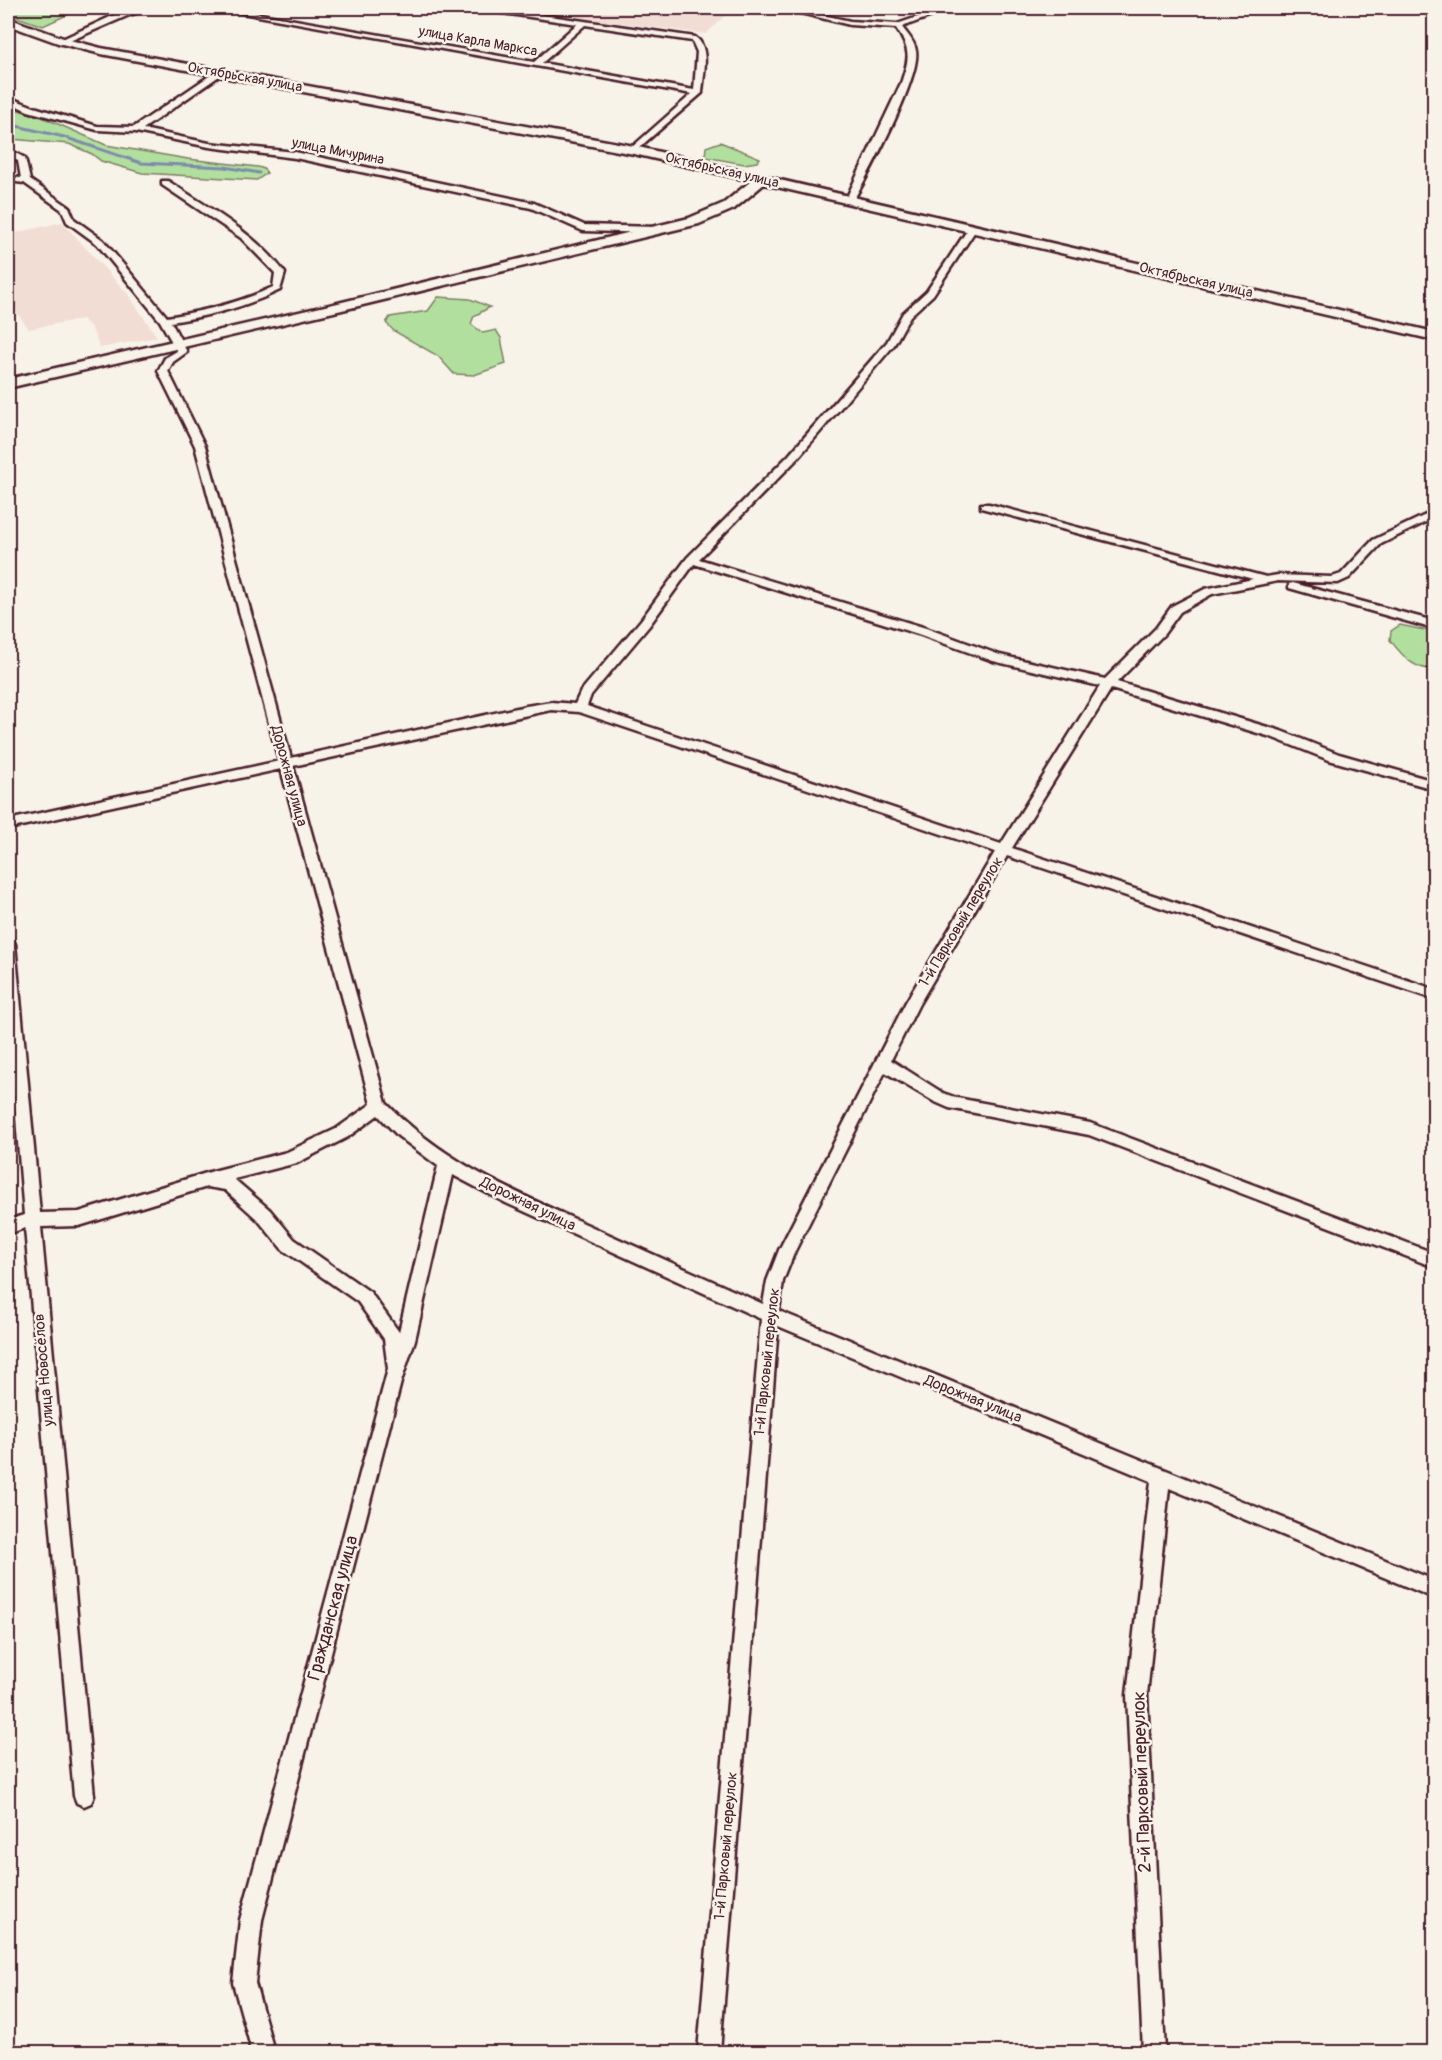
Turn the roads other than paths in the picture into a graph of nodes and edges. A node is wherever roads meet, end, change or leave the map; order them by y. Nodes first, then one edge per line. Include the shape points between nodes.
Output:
1 (147, 8) edge
2 (218, 8) edge
3 (482, 8) edge
4 (784, 8) edge
5 (951, 8) edge
6 (8, 21) edge
7 (584, 22) junction
8 (898, 26) junction
9 (62, 41) junction
10 (535, 65) junction
11 (220, 72) junction
12 (698, 93) junction
13 (8, 99) edge
14 (136, 130) junction
15 (634, 150) junction
16 (8, 152) edge
17 (24, 168) junction
18 (8, 174) edge
19 (8, 179) edge
20 (762, 179) junction
21 (26, 181) junction
22 (165, 183) dead end
23 (850, 199) junction
24 (973, 228) junction
25 (662, 230) junction
26 (165, 321) junction
27 (1434, 336) edge
28 (178, 343) junction
29 (8, 383) edge
30 (985, 506) dead end
31 (1434, 514) edge
32 (691, 560) junction
33 (1266, 580) junction
34 (1434, 625) edge
35 (1108, 684) junction
36 (580, 708) junction
37 (285, 764) junction
38 (1434, 785) edge
39 (8, 825) edge
40 (1003, 851) junction
41 (8, 944) edge
42 (1434, 994) edge
43 (883, 1063) junction
44 (379, 1106) junction
45 (447, 1164) junction
46 (207, 1180) junction
47 (30, 1220) junction
48 (8, 1227) edge
49 (1434, 1260) edge
50 (770, 1315) junction
51 (392, 1382) junction
52 (1161, 1476) junction
53 (1434, 1590) edge
54 (84, 1796) dead end
55 (260, 2052) edge
56 (709, 2052) edge
57 (1154, 2052) edge

1 - 9 street
2 - 10 street, улица Карла Маркса
3 - 7 street
4 - 8 street via 850,23
5 - 8 street
6 - 9 street, Октябрьская улица
7 - 10 street
7 - 12 street via 694,39 701,52
8 - 23 street via 914,57
9 - 11 street, Октябрьская улица
10 - 12 street, улица Карла Маркса
11 - 14 street
11 - 15 street, Октябрьская улица
12 - 15 street
13 - 14 street, улица Мичурина via 97,128
14 - 25 street, улица Мичурина via 209,145 295,155 534,206 583,228
15 - 20 street, Октябрьская улица
16 - 17 street via 22,160
17 - 18 street
17 - 21 street
19 - 21 street
20 - 23 street, Октябрьская улица
20 - 25 street via 716,213
21 - 26 street via 66,209 70,220 100,242
22 - 26 street via 219,219 273,262 280,273 277,288 261,297
23 - 24 street, Октябрьская улица
24 - 27 street, Октябрьская улица
24 - 32 street via 930,293 906,315 891,343 793,457
25 - 28 street
26 - 28 street
28 - 29 street
28 - 37 street, Дорожная улица via 182,352 169,360 163,371 200,446
30 - 33 street
31 - 33 street via 1377,542 1345,576 1334,581 1289,577
32 - 35 street via 997,658
32 - 36 street via 645,623 585,694
33 - 34 street
33 - 35 street, 1-й Парковый переулок via 1209,591 1176,609
35 - 38 street
35 - 40 street, 1-й Парковый переулок
36 - 37 street via 551,706 526,710
36 - 40 street
37 - 39 street
37 - 44 street, Дорожная улица
40 - 42 street
40 - 43 street, 1-й Парковый переулок via 914,1002
41 - 47 street, улица Новосёлов
43 - 49 street via 955,1104 1090,1129
43 - 50 street, 1-й Парковый переулок via 787,1250 775,1281
44 - 45 street, Дорожная улица via 404,1132
44 - 46 street via 342,1133 291,1158
45 - 50 street, Дорожная улица via 512,1198
45 - 51 street, Гражданская улица
46 - 47 street via 79,1219
46 - 51 street via 229,1184 264,1215 288,1244 364,1297 393,1337
47 - 48 street
47 - 54 street, улица Новосёлов
50 - 52 street, Дорожная улица
50 - 56 street, 1-й Парковый переулок
51 - 55 street, Гражданская улица via 251,1920 244,1983
52 - 53 street, Дорожная улица
52 - 57 street, 2-й Парковый переулок via 1137,1695

